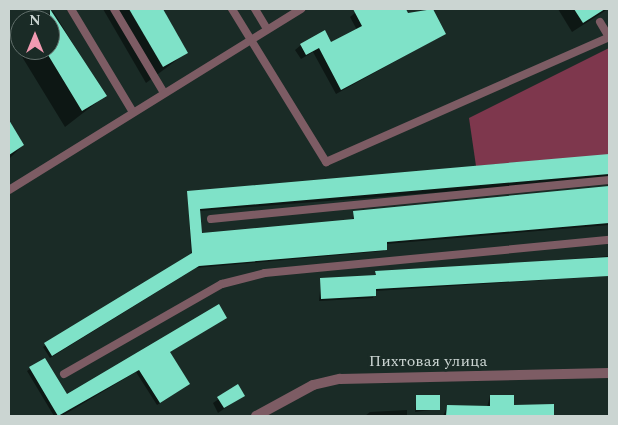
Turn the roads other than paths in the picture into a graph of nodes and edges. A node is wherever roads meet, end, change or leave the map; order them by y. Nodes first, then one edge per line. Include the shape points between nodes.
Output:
1 (72, 9) edge
2 (114, 9) edge
3 (232, 9) edge
4 (255, 9) edge
5 (301, 9) edge
6 (600, 22) dead end
7 (267, 29) junction
8 (609, 37) edge
9 (251, 40) junction
10 (164, 93) junction
11 (133, 112) junction
12 (609, 180) edge
13 (9, 190) edge
14 (211, 219) dead end
15 (609, 240) edge
16 (609, 373) edge
17 (64, 374) dead end
18 (256, 416) edge

1 - 11 lane
2 - 10 lane
3 - 9 lane
4 - 7 lane
5 - 7 lane
6 - 8 lane
7 - 9 lane
8 - 9 lane via 326,162
9 - 10 lane
10 - 11 lane
11 - 13 lane
12 - 14 lane
15 - 17 lane via 265,273 222,284
16 - 18 street, Пихтовая улица via 340,379 313,385

